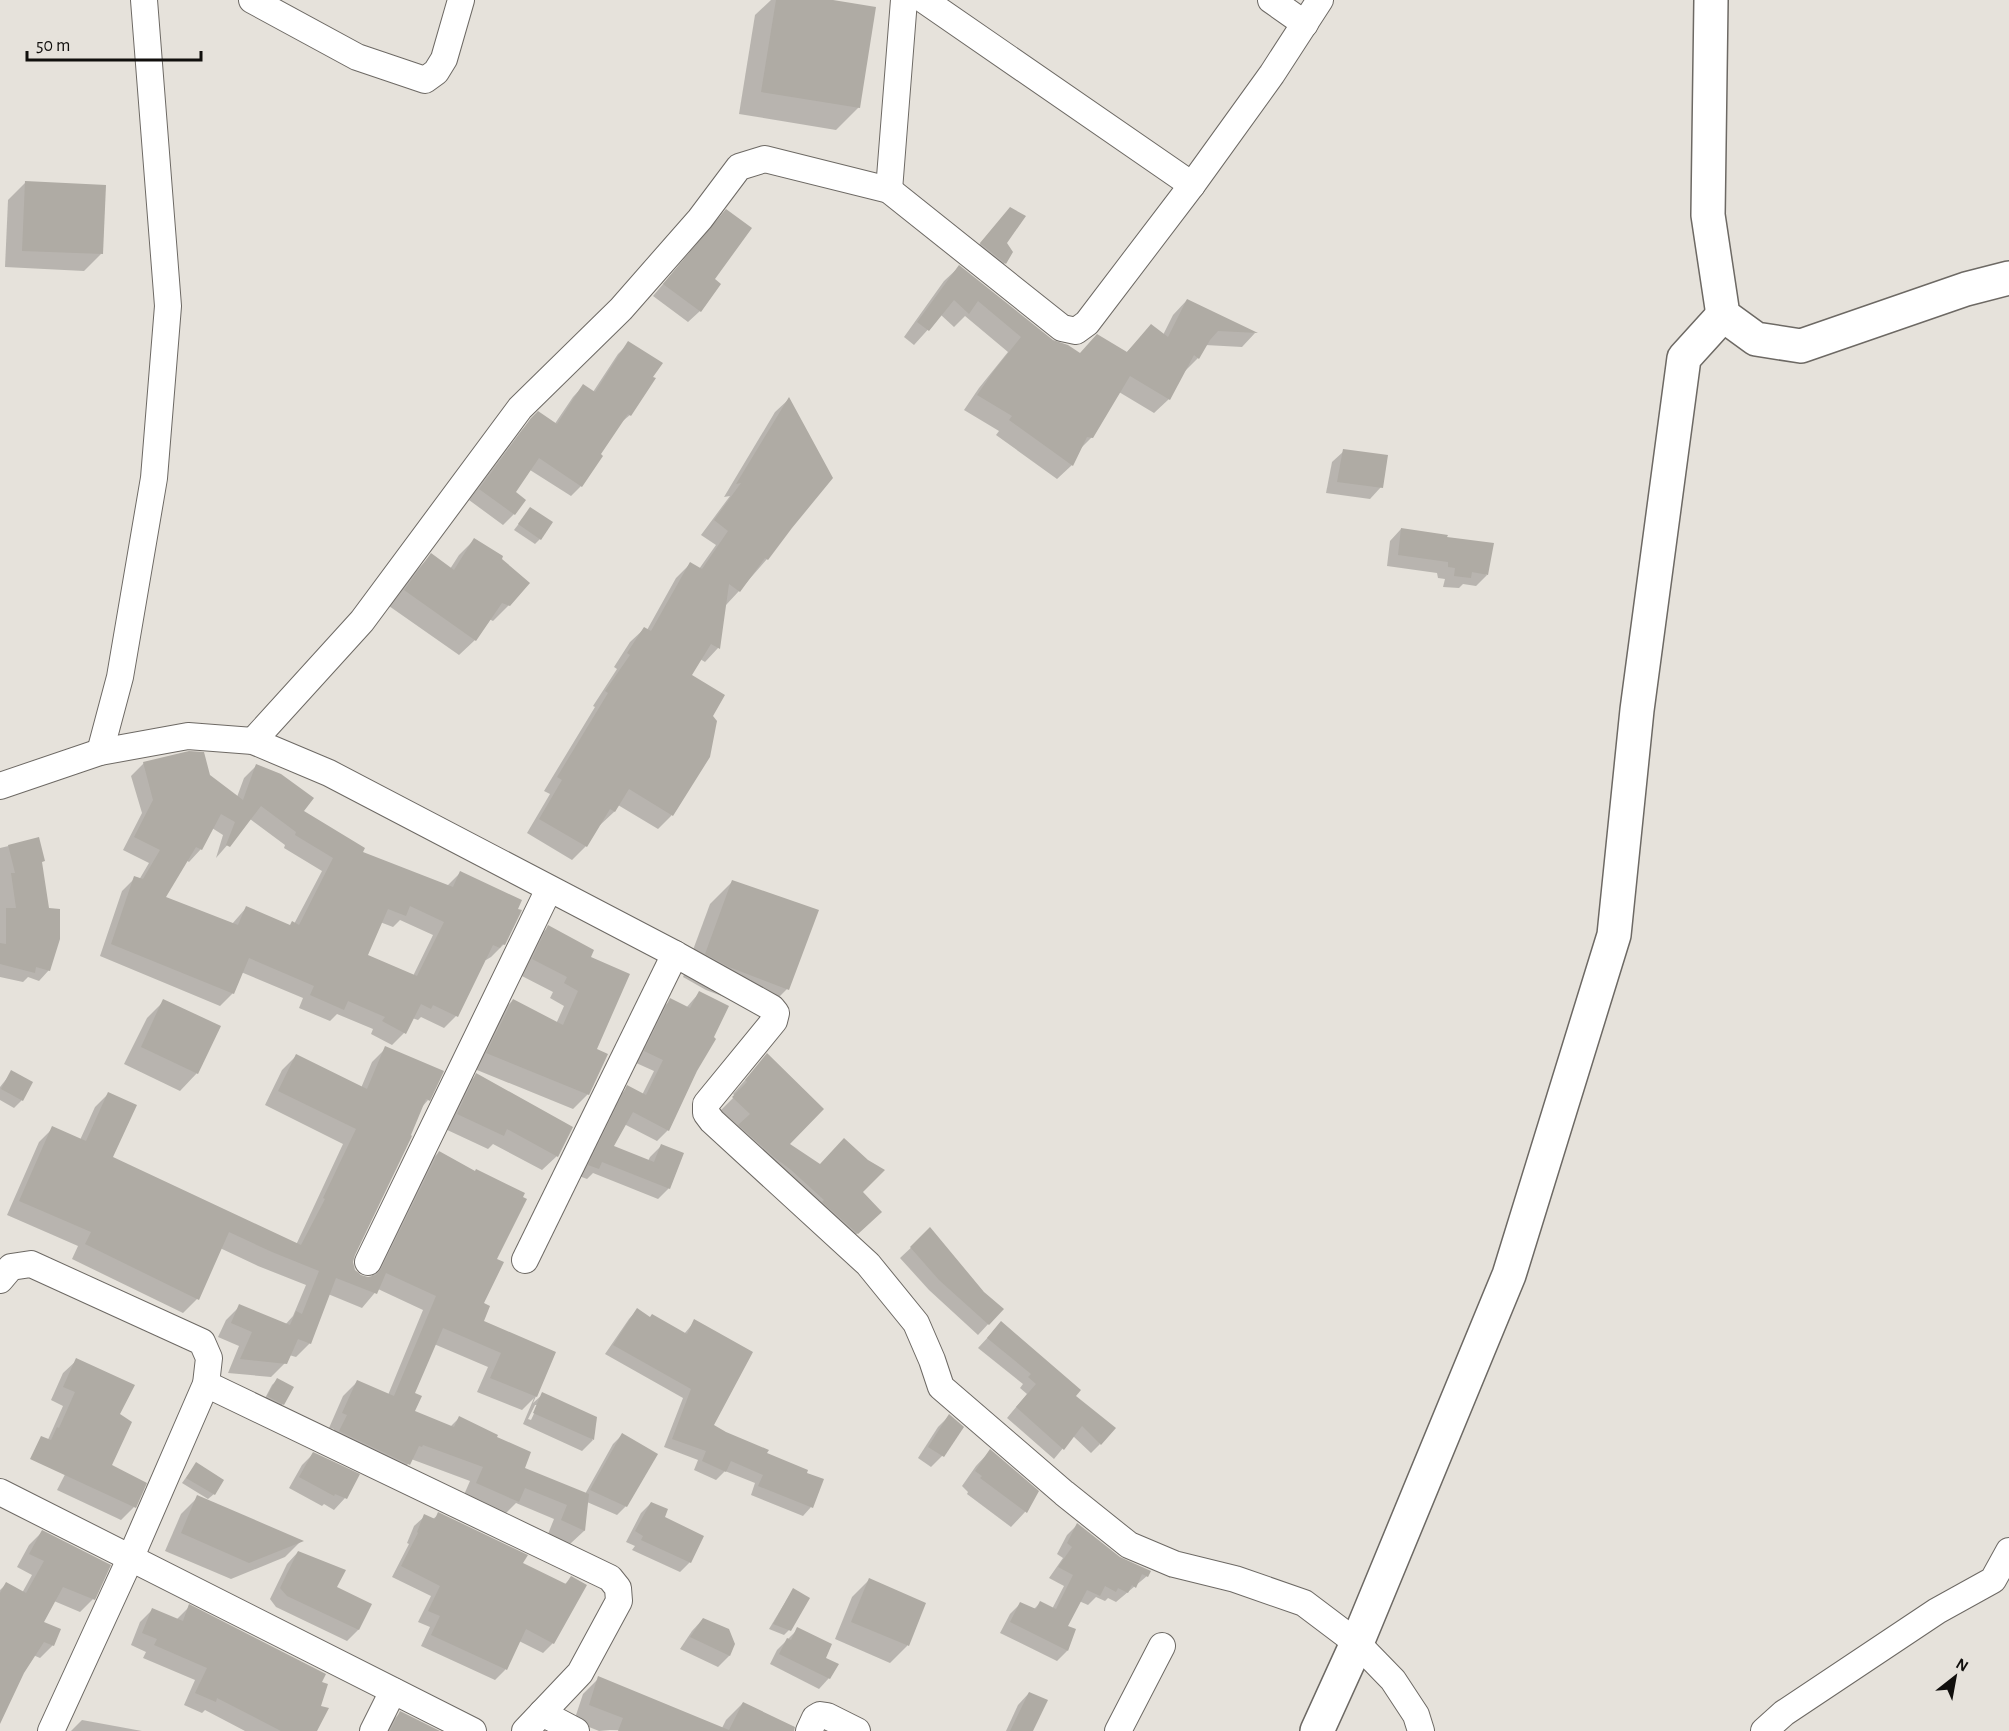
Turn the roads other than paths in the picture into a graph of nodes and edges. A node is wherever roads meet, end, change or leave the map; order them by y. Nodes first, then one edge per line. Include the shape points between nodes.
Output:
1 (144, 0) edge
2 (252, 0) edge
3 (461, 0) edge
4 (904, 0) edge
5 (924, 0) edge
6 (1271, 0) edge
7 (1320, 0) edge
8 (1711, 0) edge
9 (1305, 24) junction
10 (1192, 185) junction
11 (889, 190) junction
12 (2009, 278) edge
13 (1723, 315) junction
14 (253, 741) junction
15 (100, 752) junction
16 (0, 786) edge
17 (549, 889) junction
18 (675, 954) junction
19 (525, 1260) dead end
20 (368, 1262) dead end
21 (0, 1280) edge
22 (206, 1384) junction
23 (0, 1492) edge
24 (2009, 1551) edge
25 (130, 1559) junction
26 (1357, 1643) junction
27 (1162, 1646) dead end
28 (393, 1691) junction
29 (533, 1722) edge
30 (51, 1731) edge
31 (373, 1731) edge
32 (473, 1731) edge
33 (576, 1731) edge
34 (809, 1731) edge
35 (857, 1731) edge
36 (1118, 1731) edge
37 (1317, 1731) edge
38 (1421, 1731) edge
39 (1764, 1731) edge

1 - 15 street via 168,306 154,478 120,677
2 - 3 street via 357,57 425,80 444,59
4 - 11 street
5 - 10 street
6 - 9 street
7 - 9 street
8 - 13 street via 1707,215
9 - 10 street
10 - 11 street via 1087,323 1076,332 1062,328
11 - 14 street via 765,159 739,167 621,309 520,408 362,621
12 - 13 street via 1801,346 1756,339
13 - 26 street via 1684,358 1637,710 1614,935 1509,1275
14 - 15 street via 188,736
14 - 17 street via 329,774
15 - 16 street
17 - 18 street
17 - 20 street
18 - 19 street
18 - 26 street via 776,1013 774,1021 706,1104 706,1113 868,1264 916,1323 941,1387 1129,1545 1174,1564 1235,1579 1304,1603
21 - 22 street via 12,1268 31,1264 202,1342 209,1358
22 - 25 street
22 - 29 street via 610,1578 618,1588 619,1601 580,1673
23 - 25 street
24 - 39 street via 1994,1580 1928,1618 1784,1713
25 - 28 street
25 - 30 street
26 - 37 street
26 - 38 street via 1393,1680 1416,1715
27 - 36 street
28 - 31 street
28 - 32 street
29 - 33 street
34 - 35 street via 820,1715

